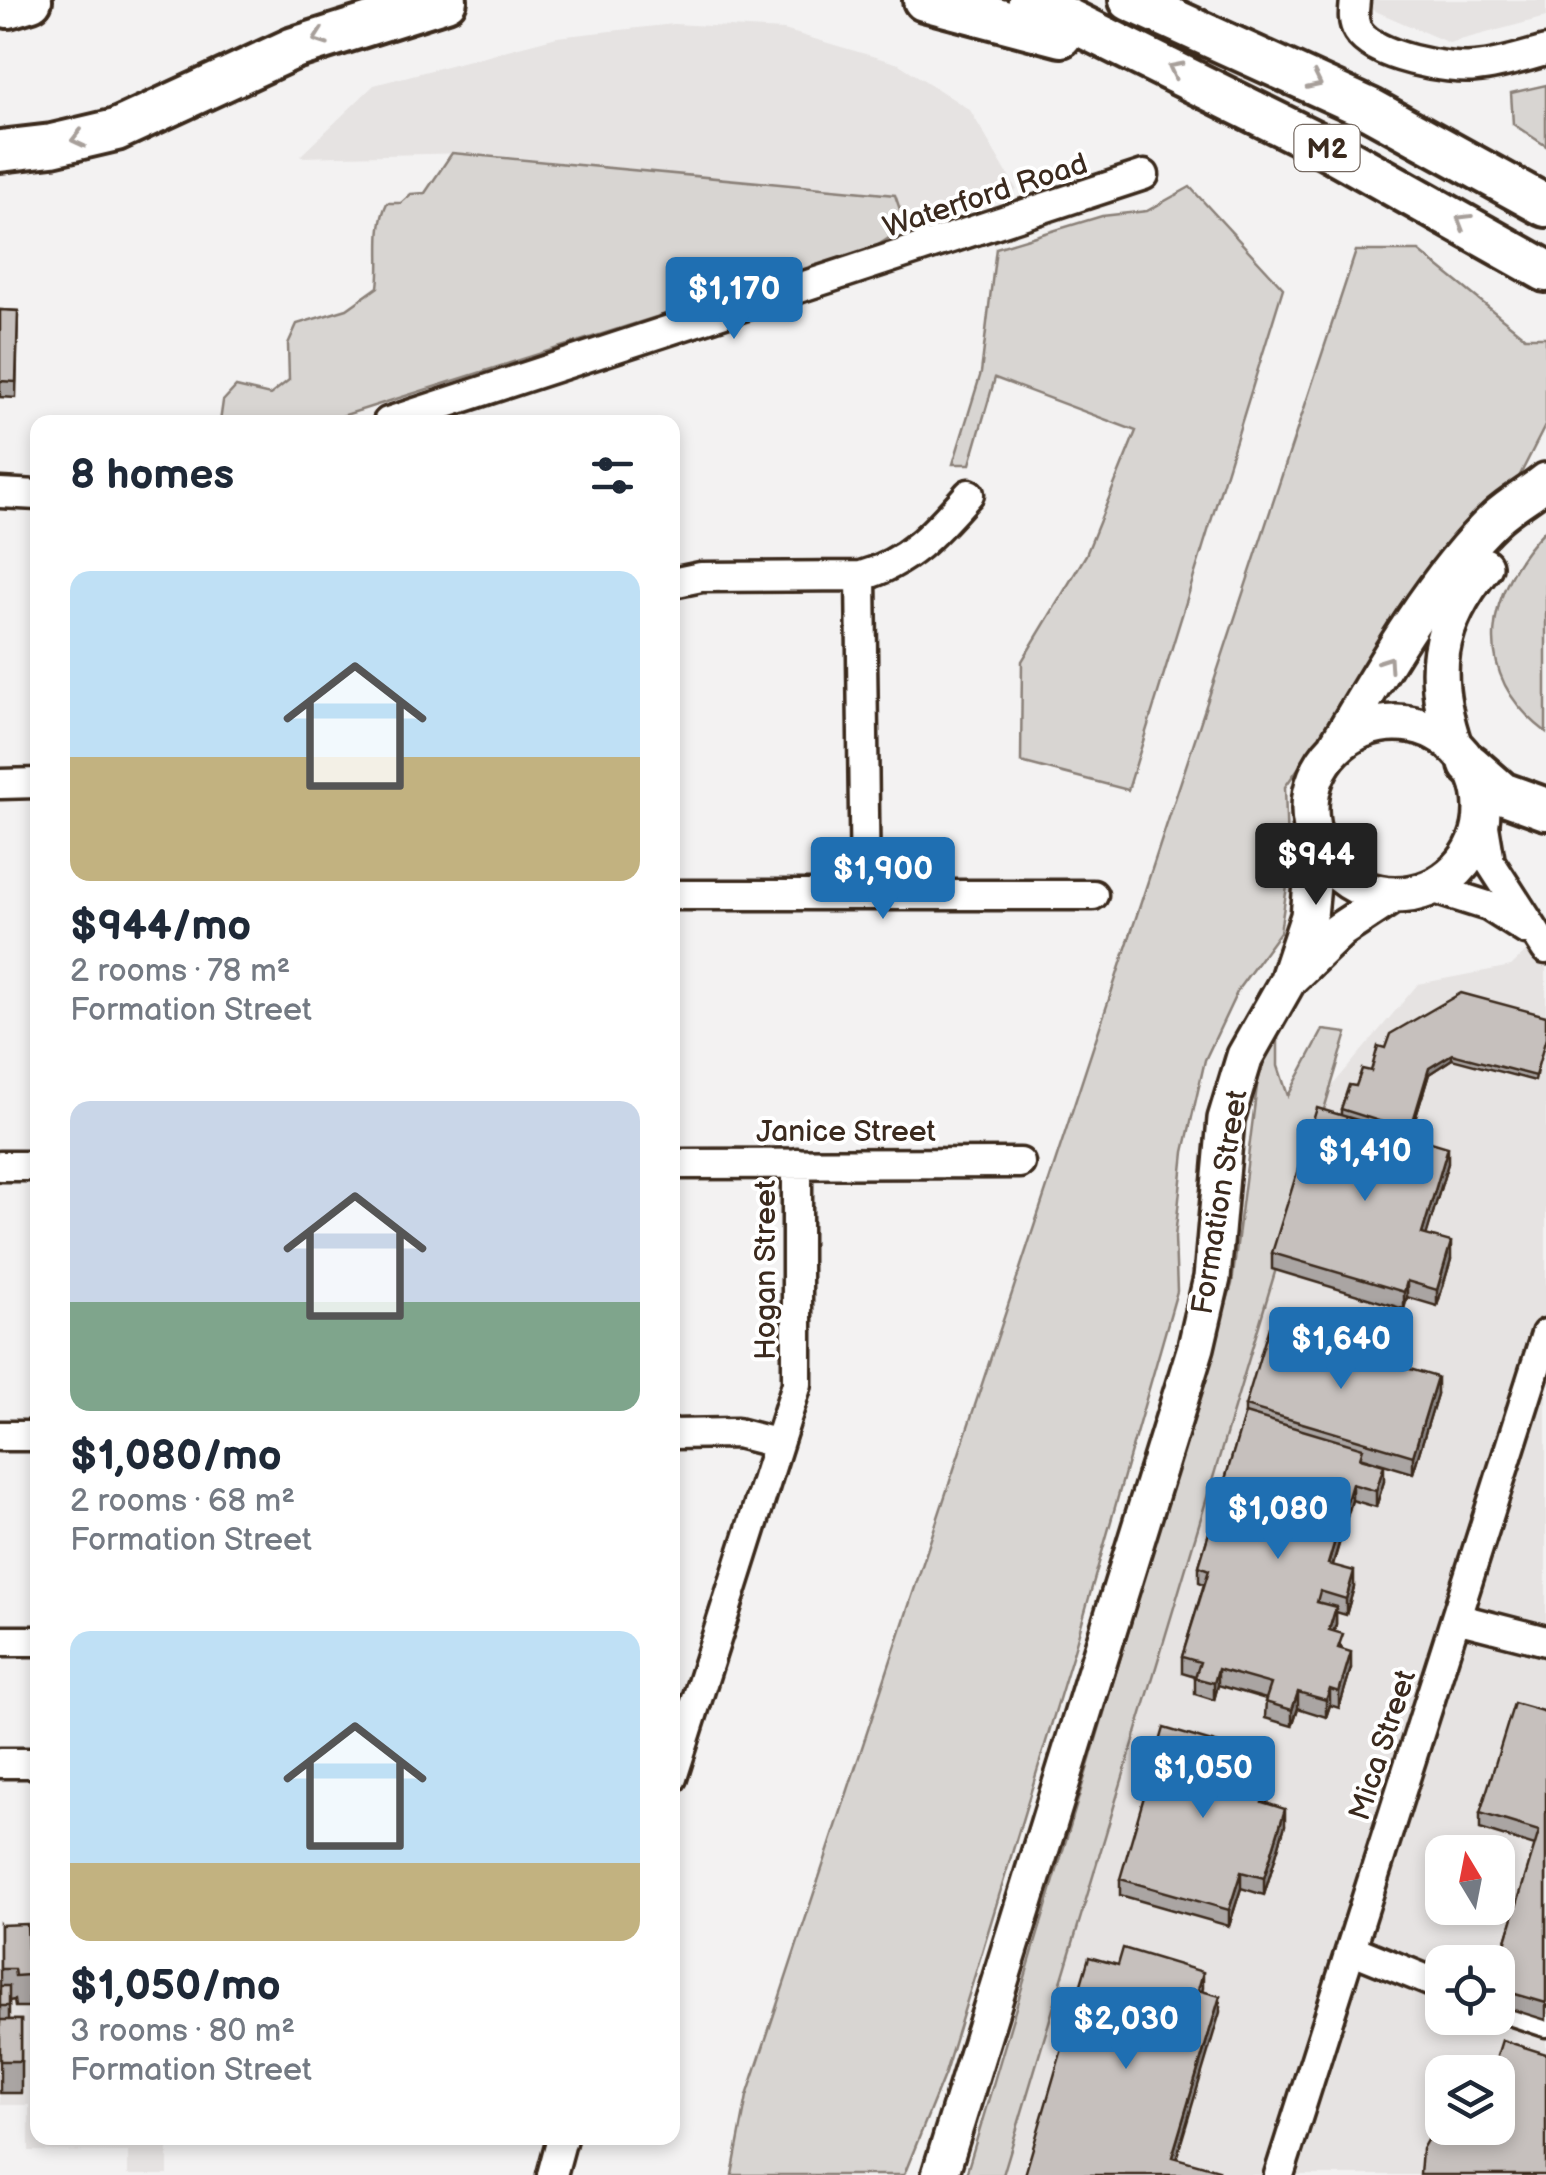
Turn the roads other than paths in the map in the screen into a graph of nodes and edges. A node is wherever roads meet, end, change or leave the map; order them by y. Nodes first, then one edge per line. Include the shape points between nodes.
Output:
1 (446, 0) edge
2 (924, 0) edge
3 (1029, 0) edge
4 (1130, 0) edge
5 (1355, 0) edge
6 (1104, 34) junction
7 (1546, 52) edge
8 (0, 150) edge
9 (1144, 175) dead end
10 (1546, 206) edge
11 (1546, 271) edge
12 (410, 415) edge
13 (1544, 482) edge
14 (0, 493) edge
15 (969, 494) dead end
16 (30, 495) edge
17 (861, 576) junction
18 (680, 581) edge
19 (1337, 746) junction
20 (1462, 755) junction
21 (30, 783) edge
22 (0, 784) edge
23 (1546, 808) edge
24 (1482, 814) junction
25 (1316, 843) junction
26 (1431, 888) junction
27 (865, 893) junction
28 (680, 894) edge
29 (1093, 895) dead end
30 (1393, 895) junction
31 (1543, 944) edge
32 (1287, 982) junction
33 (1020, 1163) dead end
34 (680, 1164) edge
35 (797, 1164) junction
36 (0, 1166) edge
37 (30, 1166) edge
38 (1546, 1334) edge
39 (680, 1434) edge
40 (0, 1436) edge
41 (30, 1436) edge
42 (776, 1443) junction
43 (1456, 1618) junction
44 (1546, 1640) edge
45 (0, 1641) edge
46 (30, 1641) edge
47 (680, 1752) edge
48 (0, 1763) edge
49 (30, 1763) edge
50 (1351, 1949) junction
51 (1425, 1979) edge
52 (1515, 2012) edge
53 (1546, 2022) edge
54 (560, 2145) edge
55 (552, 2175) edge
56 (940, 2175) edge
57 (1280, 2175) edge

1 -> 8 highway via 294,48 116,130
2 - 6 highway via 1070,39
3 - 6 highway, M2
4 -> 10 highway, M2 via 1370,108
5 - 7 street via 1354,20 1364,38 1415,60 1476,67
11 -> 6 highway, M2 via 1424,199
9 - 12 street, Waterford Road
19 -> 13 main road via 1458,563 1496,518
13 - 20 main road via 1467,586 1440,653 1437,688
14 - 16 street
15 - 17 street via 913,552
17 - 18 street
17 - 27 street
19 - 20 main road via 1382,724 1408,724 1433,731
19 - 25 main road via 1311,791
20 - 23 highway via 1502,793
20 - 24 main road via 1480,789
21 - 22 street
24 - 26 main road via 1467,858
24 - 31 street via 1490,862
25 - 30 main road via 1346,880
25 - 32 main road, Formation Street via 1309,916
26 - 30 main road
26 - 31 street via 1488,906
27 - 28 street
27 - 29 street
30 - 32 main road, Formation Street via 1340,930
32 - 56 main road, Formation Street via 1245,1056 1231,1103 1212,1278 1196,1348
33 - 35 street, Janice Street
34 - 35 street, Janice Street
35 - 42 street, Hogan Street via 797,1384
36 - 37 street
38 - 43 street, Mica Street
39 - 42 street via 737,1433
40 - 41 street
42 - 47 street, Hogan Street
43 - 44 street
43 - 50 street, Mica Street
45 - 46 street
48 - 49 street
50 - 51 street
50 - 57 street, Mica Street
52 - 53 street
54 - 55 street

